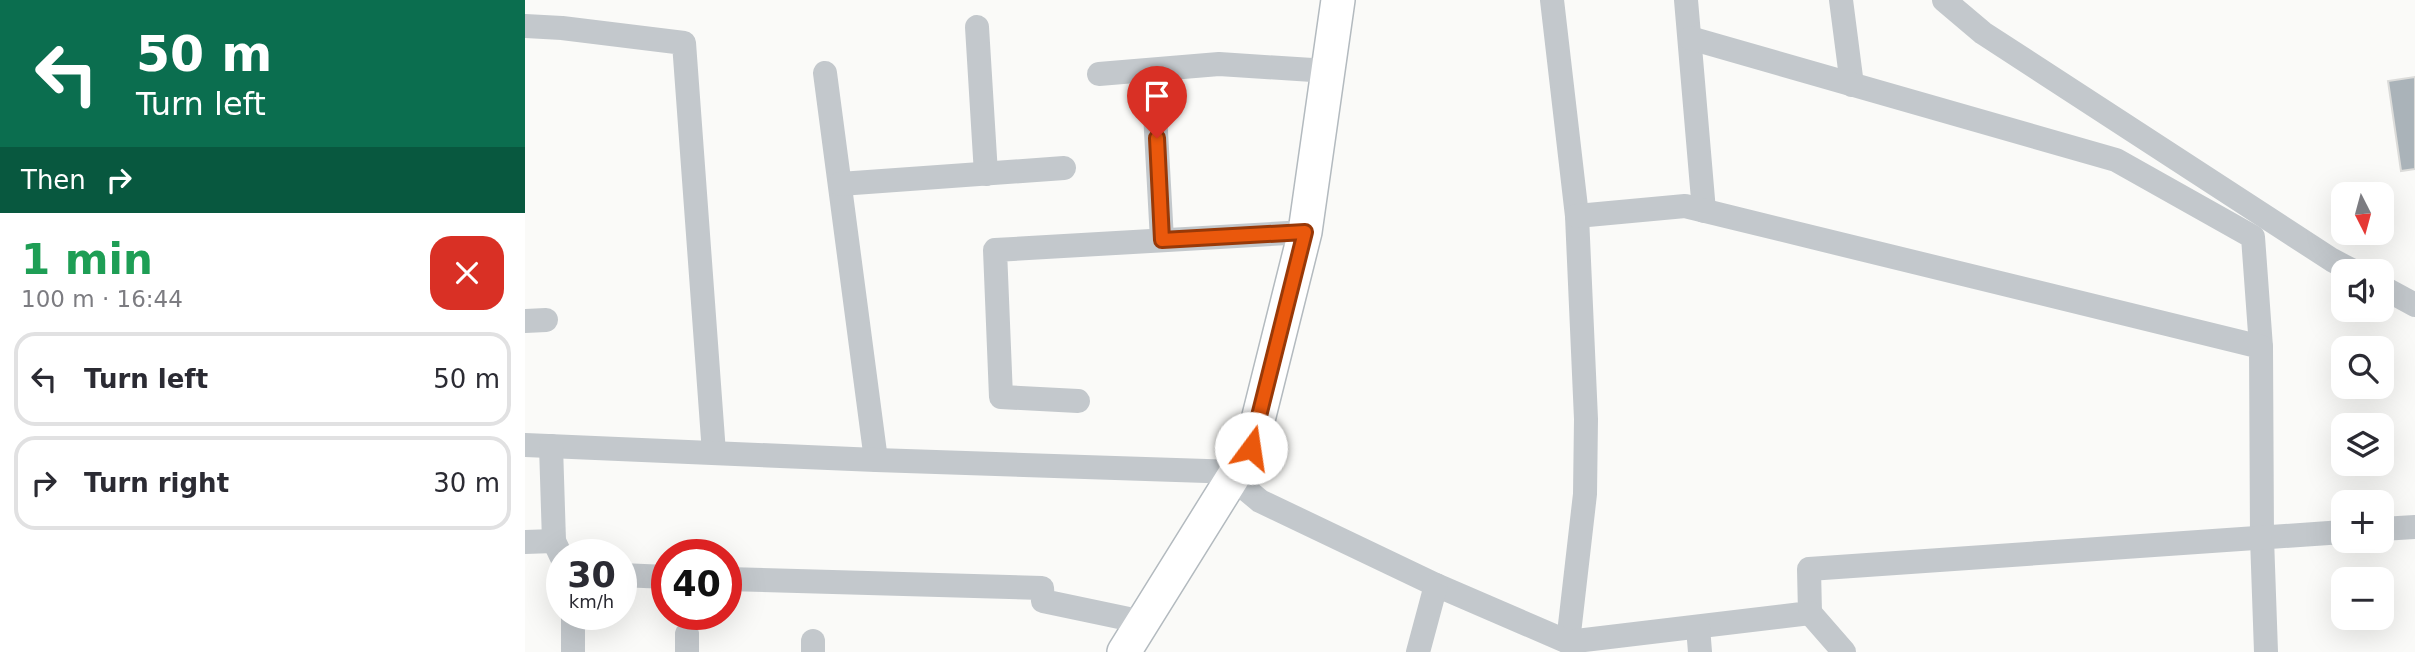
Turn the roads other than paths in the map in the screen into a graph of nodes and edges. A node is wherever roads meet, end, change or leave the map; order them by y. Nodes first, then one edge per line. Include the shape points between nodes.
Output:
1 (1338, 0) edge
2 (1552, 0) edge
3 (1686, 0) edge
4 (1841, 0) edge
5 (1944, 0) edge
6 (525, 26) edge
7 (977, 27) dead end
8 (1690, 38) junction
9 (1328, 71) junction
10 (825, 73) dead end
11 (1099, 74) dead end
12 (1852, 85) junction
13 (1155, 113) dead end
14 (1064, 168) dead end
15 (986, 174) junction
16 (840, 184) junction
17 (1704, 211) junction
18 (1577, 216) junction
19 (1305, 232) junction
20 (1162, 240) junction
21 (2334, 259) edge
22 (2394, 294) edge
23 (2415, 305) edge
24 (2261, 347) junction
25 (1077, 401) dead end
26 (525, 445) edge
27 (551, 446) junction
28 (714, 453) junction
29 (876, 460) junction
30 (1237, 472) junction
31 (2415, 527) edge
32 (2394, 528) edge
33 (2331, 533) edge
34 (2262, 538) junction
35 (557, 539) edge
36 (525, 542) edge
37 (546, 547) edge
38 (742, 579) edge
39 (1436, 585) junction
40 (1810, 614) junction
41 (1143, 622) junction
42 (1697, 627) junction
43 (573, 630) edge
44 (1579, 645) edge
45 (573, 652) edge
46 (1124, 652) edge
47 (1418, 652) edge
48 (1700, 652) edge
49 (1844, 652) edge
50 (2266, 652) edge

1 - 9 street
2 - 18 street
3 - 8 street
4 - 12 street
5 - 21 street via 1983,33
6 - 28 street via 684,43
7 - 15 street
8 - 12 street
8 - 17 street
9 - 11 street via 1219,64
9 - 19 street
10 - 16 street
12 - 24 street via 2116,160 2253,237
13 - 20 street
14 - 15 street
15 - 16 street
16 - 29 street
17 - 18 street via 1685,206
17 - 24 street
18 - 44 street via 1586,419
19 - 20 street
19 - 30 street via 1251,448
20 - 25 street via 995,250 1000,397
22 - 23 street
24 - 34 street
26 - 27 street
27 - 28 street
27 - 35 street
28 - 29 street
29 - 30 street
30 - 39 street via 1260,501
30 - 41 street
31 - 32 street
33 - 34 street
34 - 40 street via 1809,569
34 - 50 street
36 - 37 street
38 - 41 street via 1042,588 1043,601
39 - 44 street
39 - 47 street
40 - 42 street
40 - 49 street
41 - 46 street
42 - 44 street
42 - 48 street
43 - 45 street

